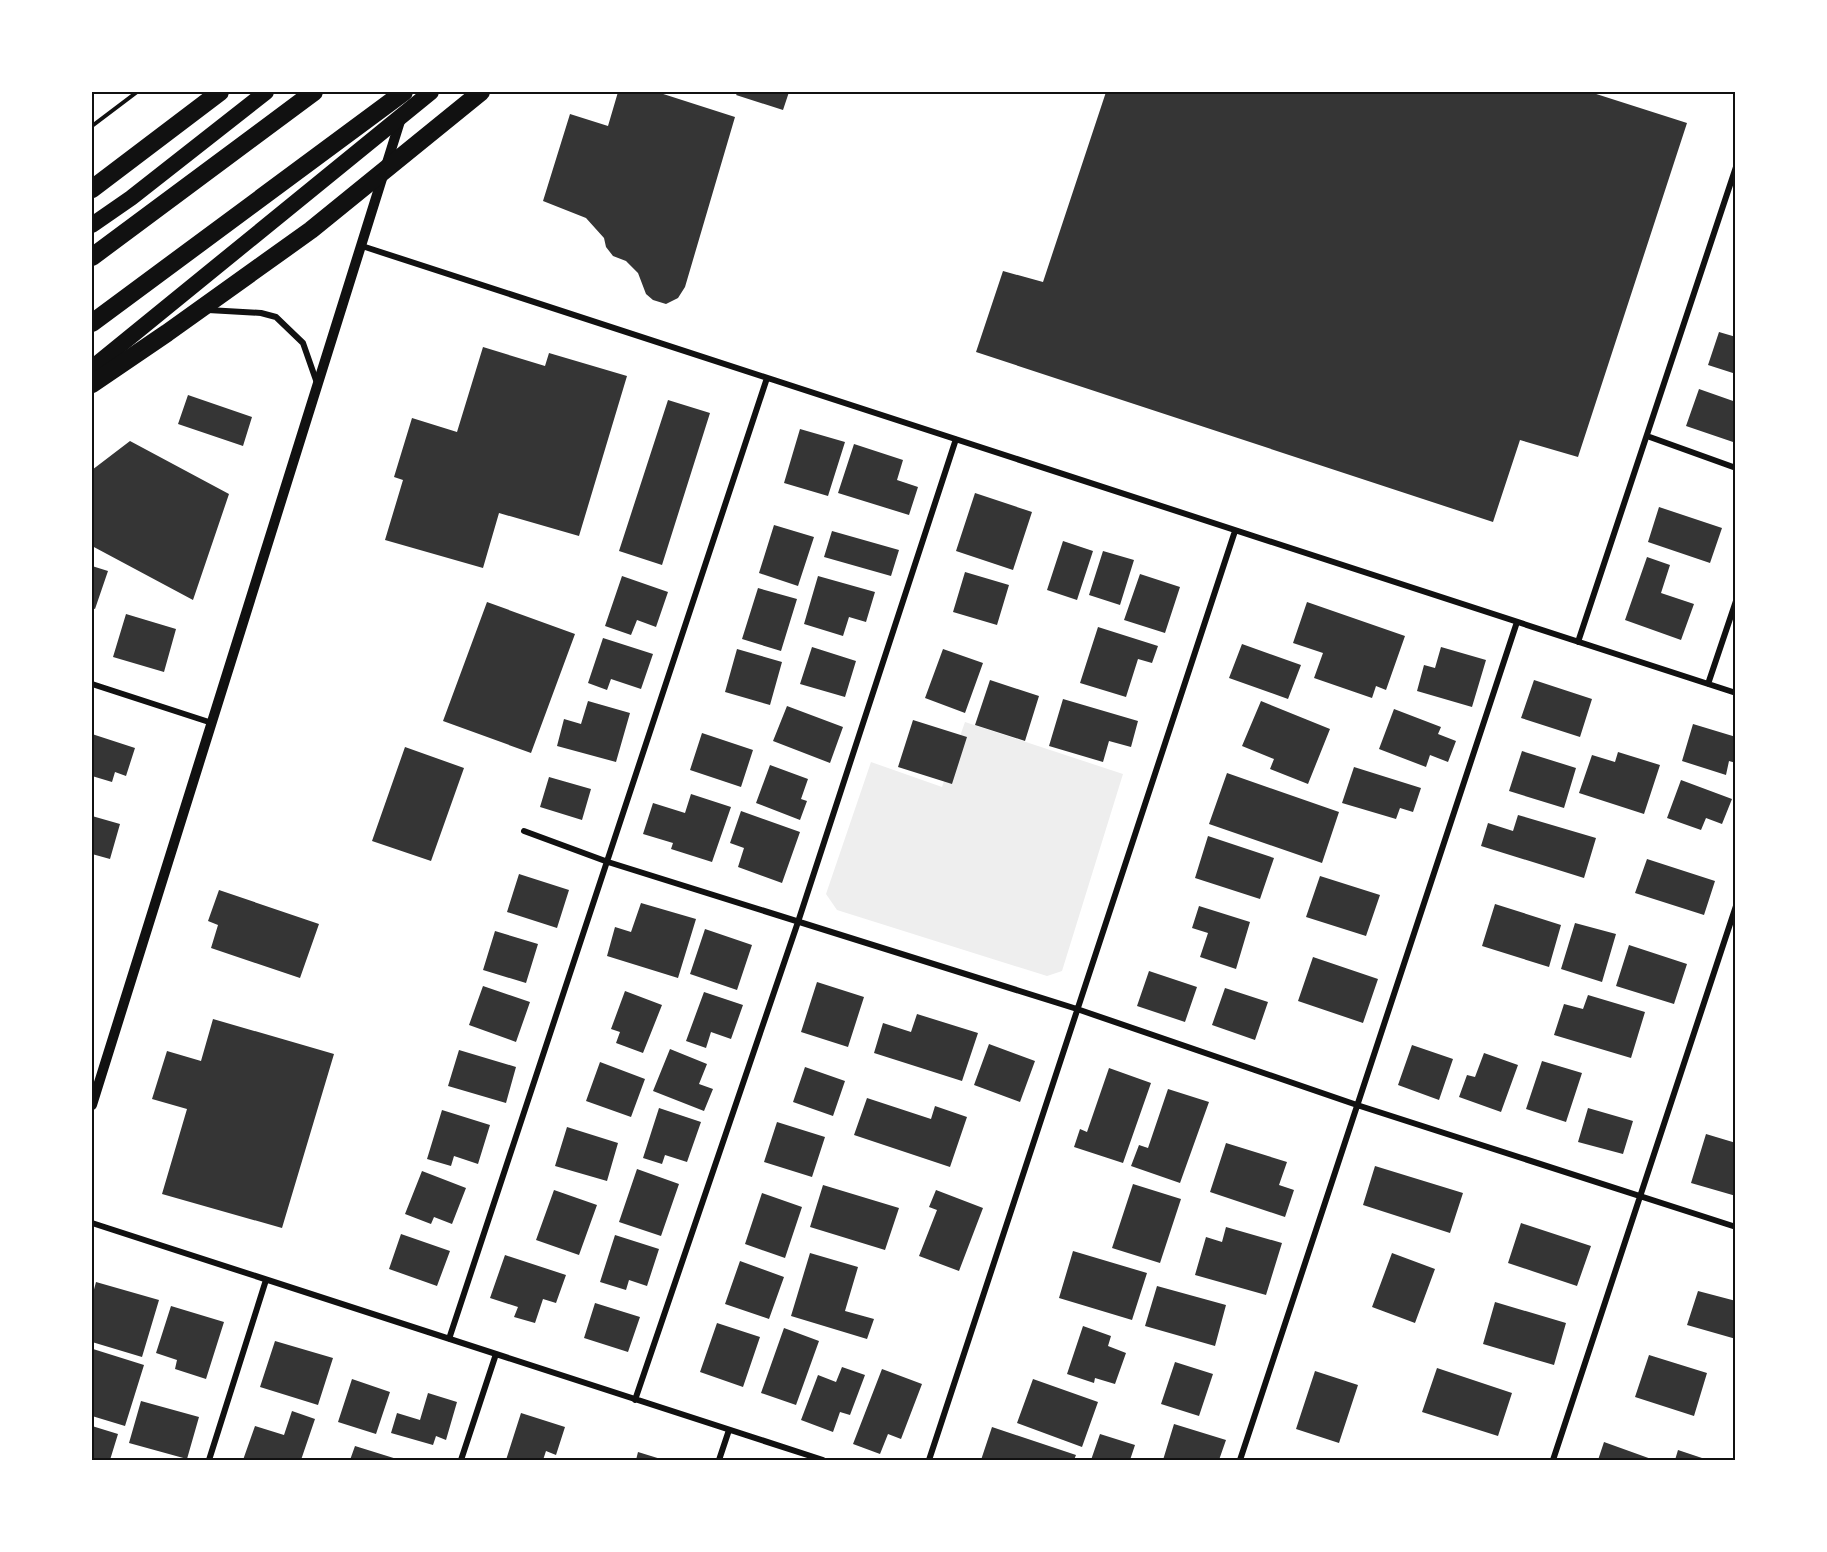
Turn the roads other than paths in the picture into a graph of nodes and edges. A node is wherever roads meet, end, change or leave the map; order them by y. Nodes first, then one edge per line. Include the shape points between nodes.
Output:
1 (220, 92) edge
2 (266, 92) edge
3 (314, 92) edge
4 (404, 92) edge
5 (410, 92) edge
6 (431, 92) edge
7 (481, 92) edge
8 (403, 114) junction
9 (1736, 167) edge
10 (92, 189) edge
11 (92, 225) edge
12 (362, 246) junction
13 (92, 257) edge
14 (190, 309) dead end
15 (92, 323) edge
16 (92, 368) edge
17 (766, 378) junction
18 (92, 384) edge
19 (318, 387) junction
20 (1647, 436) junction
21 (956, 439) junction
22 (1736, 468) edge
23 (1235, 531) junction
24 (1736, 601) edge
25 (1517, 622) junction
26 (1578, 642) junction
27 (92, 684) edge
28 (1708, 684) junction
29 (1736, 693) edge
30 (212, 723) junction
31 (524, 831) dead end
32 (608, 862) junction
33 (1736, 906) edge
34 (798, 922) junction
35 (1077, 1009) junction
36 (92, 1103) edge
37 (1357, 1105) junction
38 (1641, 1197) junction
39 (92, 1223) edge
40 (1736, 1227) edge
41 (266, 1280) junction
42 (449, 1339) junction
43 (496, 1354) junction
44 (635, 1400) junction
45 (729, 1430) junction
46 (209, 1461) edge
47 (461, 1461) edge
48 (719, 1461) edge
49 (823, 1461) edge
50 (929, 1461) edge
51 (1240, 1461) edge
52 (1553, 1461) edge

1 - 10 highway
2 - 11 highway
3 - 13 highway
4 - 15 highway
5 - 8 street
6 - 8 highway
7 - 18 highway via 311,230
8 - 12 street
8 - 16 highway via 172,308
9 - 20 street
12 - 17 street
12 - 19 street
14 - 19 street via 276,317 303,343
17 - 21 street
17 - 32 street
19 - 30 street
20 - 22 street
20 - 26 street
21 - 23 street
21 - 34 street
23 - 25 street
23 - 35 street
24 - 28 street
25 - 26 street
25 - 37 street
26 - 28 street
27 - 30 street
28 - 29 street
30 - 36 street
31 - 32 street
32 - 34 street
32 - 42 street
33 - 38 street
34 - 35 street
34 - 44 street
35 - 37 street
35 - 50 street
37 - 38 street
37 - 51 street
38 - 40 street
38 - 52 street
39 - 41 street
41 - 42 street
41 - 46 street
42 - 43 street
43 - 44 street
43 - 47 street
44 - 45 street
45 - 48 street
45 - 49 street

